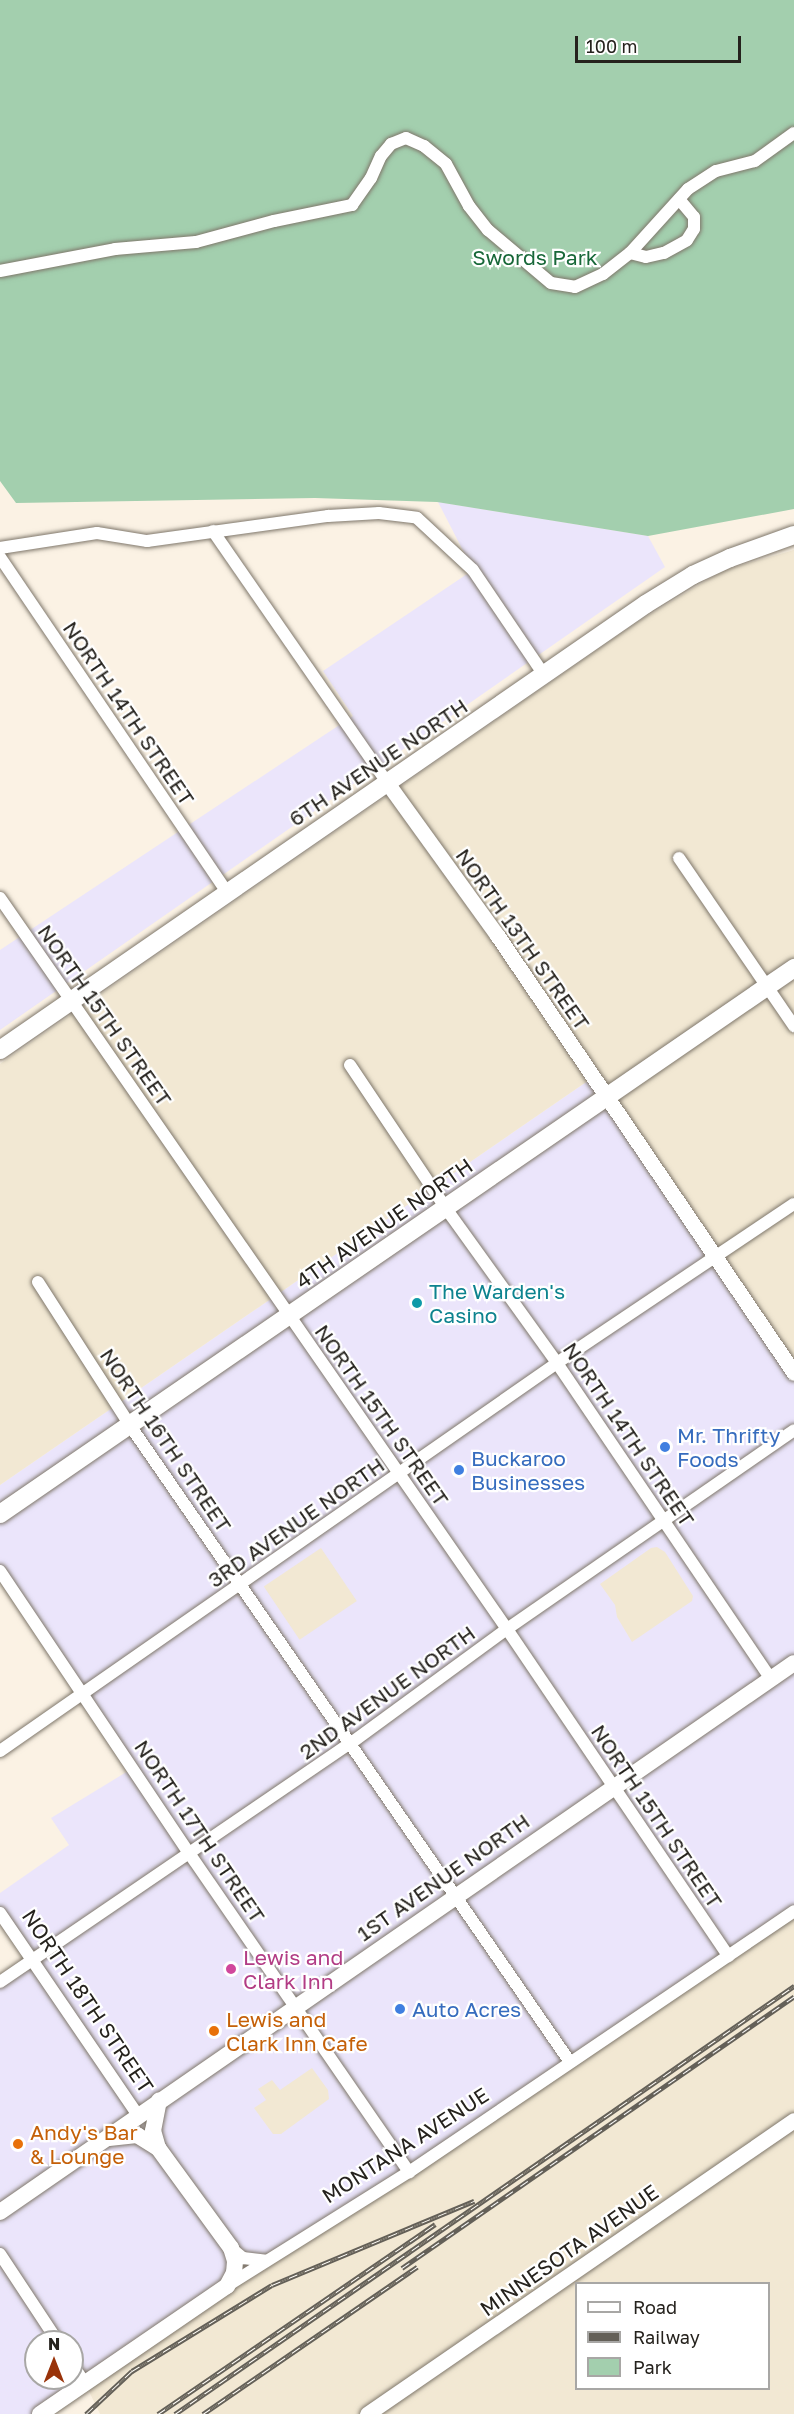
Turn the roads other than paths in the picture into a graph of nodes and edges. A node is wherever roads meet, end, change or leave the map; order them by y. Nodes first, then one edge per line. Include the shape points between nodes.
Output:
1 (794, 133) edge
2 (679, 199) junction
3 (630, 253) junction
4 (0, 271) edge
5 (213, 531) junction
6 (794, 535) edge
7 (0, 548) edge
8 (0, 557) edge
9 (544, 675) junction
10 (388, 784) junction
11 (679, 858) dead end
12 (226, 891) junction
13 (0, 898) edge
14 (794, 968) edge
15 (769, 987) junction
16 (70, 1002) junction
17 (794, 1026) edge
18 (0, 1050) edge
19 (350, 1065) dead end
20 (606, 1098) junction
21 (794, 1204) edge
22 (445, 1207) junction
23 (717, 1255) junction
24 (38, 1282) dead end
25 (290, 1316) junction
26 (557, 1363) junction
27 (794, 1373) edge
28 (129, 1424) junction
29 (794, 1430) edge
30 (399, 1474) junction
31 (0, 1514) edge
32 (665, 1521) junction
33 (0, 1571) edge
34 (242, 1585) junction
35 (507, 1629) junction
36 (794, 1663) edge
37 (771, 1679) junction
38 (84, 1694) junction
39 (351, 1743) junction
40 (0, 1751) edge
41 (614, 1787) junction
42 (189, 1853) junction
43 (456, 1896) junction
44 (794, 1911) edge
45 (0, 1913) edge
46 (728, 1956) junction
47 (32, 1959) junction
48 (0, 1982) edge
49 (297, 2006) junction
50 (570, 2062) junction
51 (159, 2101) junction
52 (138, 2115) junction
53 (794, 2120) edge
54 (104, 2139) junction
55 (158, 2148) junction
56 (409, 2172) junction
57 (0, 2212) edge
58 (231, 2248) junction
59 (0, 2254) edge
60 (267, 2261) junction
61 (227, 2286) junction
62 (50, 2330) edge
63 (85, 2383) joint
64 (40, 2414) edge
65 (367, 2414) edge

1 - 2 street via 755,161 716,171
2 - 3 street
2 - 3 street via 694,217 694,229 687,240 664,253 646,257
3 - 4 street via 603,274 575,287 551,283 488,230 469,206 446,164 424,146 406,138 386,150 352,205 196,242 115,249
5 - 7 street via 147,541 97,533
5 - 9 street via 379,513 417,519 473,570
5 - 10 street, NORTH 13TH STREET
6 - 9 main road, 6TH AVENUE NORTH via 693,575
8 - 12 street, NORTH 14TH STREET
9 - 10 main road, 6TH AVENUE NORTH
10 - 12 main road, 6TH AVENUE NORTH
10 - 20 street, NORTH 13TH STREET via 497,934
11 - 15 street
12 - 16 main road, 6TH AVENUE NORTH
13 - 16 street, NORTH 15TH STREET
14 - 15 main road, 4TH AVENUE NORTH
15 - 17 street
15 - 20 main road, 4TH AVENUE NORTH
16 - 18 main road, 6TH AVENUE NORTH
16 - 25 street, NORTH 15TH STREET
19 - 22 street, NORTH 14TH STREET
20 - 22 main road, 4TH AVENUE NORTH
20 - 23 street, NORTH 13TH STREET
21 - 23 street, 3RD AVENUE NORTH
22 - 25 main road, 4TH AVENUE NORTH
22 - 26 street, NORTH 14TH STREET
23 - 26 street, 3RD AVENUE NORTH
23 - 27 street, NORTH 13TH STREET
24 - 28 street, NORTH 16TH STREET
25 - 28 main road, 4TH AVENUE NORTH
25 - 30 street, NORTH 15TH STREET
26 - 30 street, 3RD AVENUE NORTH
26 - 32 street, NORTH 14TH STREET
28 - 31 main road, 4TH AVENUE NORTH
28 - 34 street, NORTH 16TH STREET
29 - 32 street, 2ND AVENUE NORTH
30 - 34 street, 3RD AVENUE NORTH
30 - 35 street, NORTH 15TH STREET
32 - 35 street, 2ND AVENUE NORTH
32 - 37 street, NORTH 14TH STREET
33 - 38 street, NORTH 17TH STREET
34 - 38 street, 3RD AVENUE NORTH
34 - 39 street, NORTH 16TH STREET
35 - 39 street, 2ND AVENUE NORTH
35 - 41 street, NORTH 15TH STREET
36 - 37 main road, 1ST AVENUE NORTH
37 - 41 main road, 1ST AVENUE NORTH
38 - 40 street, 3RD AVENUE NORTH
38 - 42 street, NORTH 17TH STREET
39 - 42 street, 2ND AVENUE NORTH
39 - 43 street, NORTH 16TH STREET
41 - 43 main road, 1ST AVENUE NORTH
41 - 46 street, NORTH 15TH STREET
42 - 47 street, 2ND AVENUE NORTH
42 - 49 street, NORTH 17TH STREET
43 - 49 main road, 1ST AVENUE NORTH
43 - 50 street, NORTH 16TH STREET
44 - 46 street, MONTANA AVENUE
45 - 47 street, NORTH 18TH STREET
46 - 50 street, MONTANA AVENUE
47 - 48 street, 2ND AVENUE NORTH
47 - 52 street, NORTH 18TH STREET
49 - 51 main road, 1ST AVENUE NORTH
49 - 56 street, NORTH 17TH STREET
50 - 56 street, MONTANA AVENUE
51 - 52 main road, 1ST AVENUE NORTH
51 - 55 main road, NORTH 18TH STREET via 153,2131
52 - 54 main road, 1ST AVENUE NORTH
53 - 65 street, MINNESOTA AVENUE
54 - 55 main road via 137,2135
54 - 57 main road, 1ST AVENUE NORTH
55 - 58 main road
56 - 60 street, MONTANA AVENUE
58 - 60 street via 243,2258
58 - 61 main road via 234,2273
59 - 62 street
60 - 61 street, MONTANA AVENUE
61 - 63 main road, MONTANA AVENUE
63 - 64 main road, MONTANA AVENUE

